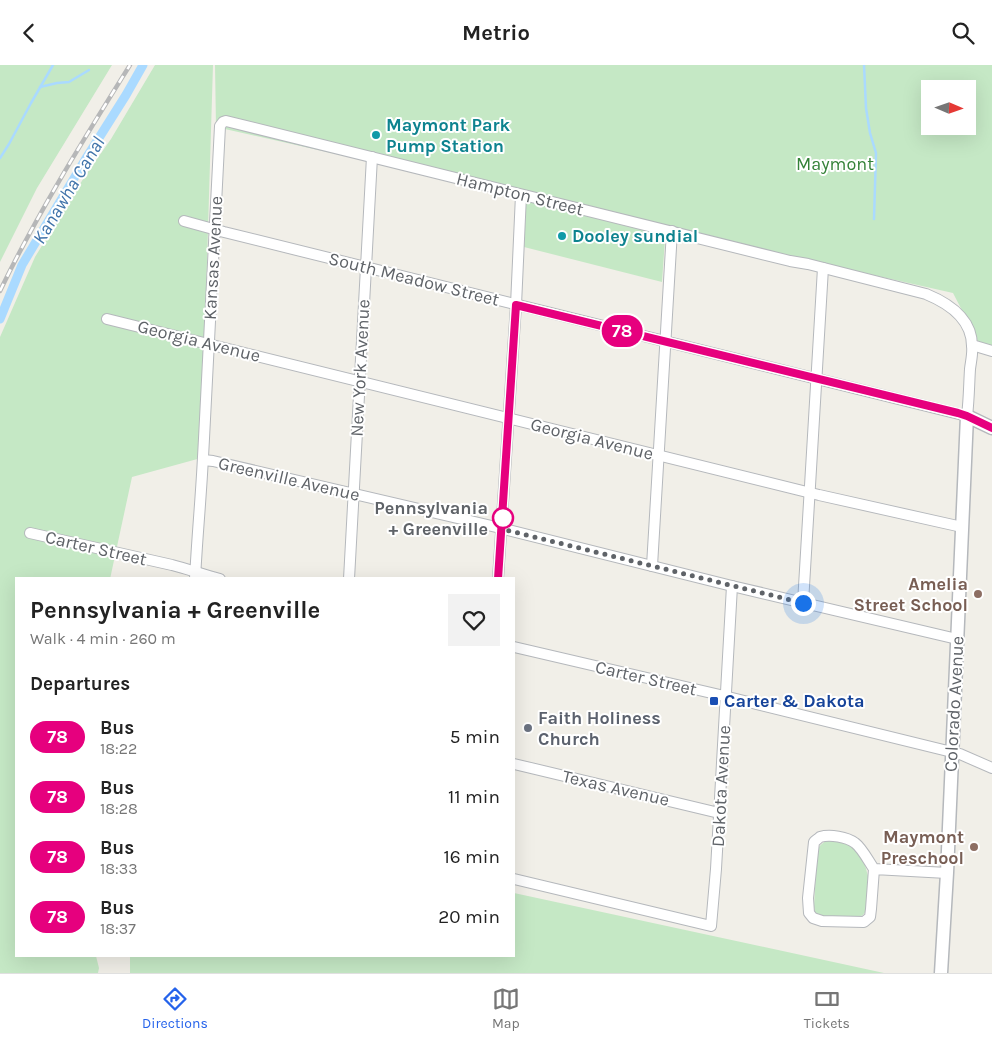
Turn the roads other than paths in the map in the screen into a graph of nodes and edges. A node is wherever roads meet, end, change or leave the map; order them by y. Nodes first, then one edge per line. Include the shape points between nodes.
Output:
1 (226, 121) joint
2 (372, 157) junction
3 (521, 195) junction
4 (184, 221) dead end
5 (215, 230) junction
6 (672, 231) junction
7 (366, 267) junction
8 (823, 268) junction
9 (516, 305) junction
10 (107, 319) dead end
11 (665, 341) junction
12 (209, 343) junction
13 (972, 345) junction
14 (992, 351) edge
15 (817, 379) junction
16 (360, 381) junction
17 (967, 416) junction
18 (509, 418) junction
19 (992, 428) edge
20 (658, 455) junction
21 (203, 460) junction
22 (810, 493) junction
23 (354, 495) junction
24 (962, 527) junction
25 (502, 529) junction
26 (30, 533) dead end
27 (652, 566) junction
28 (195, 575) edge
29 (208, 577) edge
30 (349, 577) edge
31 (498, 577) edge
32 (732, 586) junction
33 (803, 603) junction
34 (957, 639) junction
35 (515, 647) edge
36 (726, 696) junction
37 (952, 751) junction
38 (515, 764) edge
39 (992, 769) edge
40 (719, 813) junction
41 (874, 869) junction
42 (947, 873) junction
43 (515, 879) edge
44 (941, 973) edge

1 - 2 street, Hampton Street
1 - 5 street, Kansas Avenue via 220,126
2 - 3 street, Hampton Street
2 - 7 street, New York Avenue
3 - 6 street, Hampton Street
3 - 9 street
4 - 5 street, South Meadow Street
5 - 7 street, South Meadow Street
5 - 12 street, Kansas Avenue
6 - 8 street, Hampton Street
6 - 11 street
7 - 9 street, South Meadow Street
7 - 16 street, New York Avenue
8 - 13 street, Hampton Street via 942,301 963,320
8 - 15 street
9 - 11 street, South Meadow Street
9 - 18 street
10 - 12 street, Georgia Avenue
11 - 15 street, South Meadow Street
11 - 20 street
12 - 16 street, Georgia Avenue
12 - 21 street, Kansas Avenue
13 - 14 street
13 - 17 street, Colorado Avenue
15 - 17 street, South Meadow Street
15 - 22 street
16 - 18 street, Georgia Avenue
16 - 23 street, New York Avenue
17 - 19 street, South Meadow Street
17 - 24 street, Colorado Avenue
18 - 20 street, Georgia Avenue
18 - 25 street
20 - 22 street, Georgia Avenue
20 - 27 street
21 - 23 street, Greenville Avenue
21 - 28 street, Kansas Avenue
22 - 24 street, Georgia Avenue
22 - 33 street
23 - 25 street, Greenville Avenue
23 - 30 street, New York Avenue
24 - 34 street, Colorado Avenue
25 - 27 street, Greenville Avenue
25 - 31 street
26 - 28 street, Carter Street via 148,559
27 - 32 street, Greenville Avenue
28 - 29 street, Carter Street
32 - 33 street, Greenville Avenue
32 - 36 street, Dakota Avenue
33 - 34 street, Greenville Avenue
34 - 37 street, Colorado Avenue
35 - 36 street, Carter Street
36 - 37 street, Carter Street
36 - 40 street, Dakota Avenue
37 - 39 street, Carter Street
37 - 42 street, Colorado Avenue
38 - 40 street, Texas Avenue
40 - 43 street, Dakota Avenue via 711,926
41 - 41 street via 857,844 839,837 820,837 814,842 812,855 809,913 822,921 864,922 870,917
41 - 42 street
42 - 44 street, Colorado Avenue

